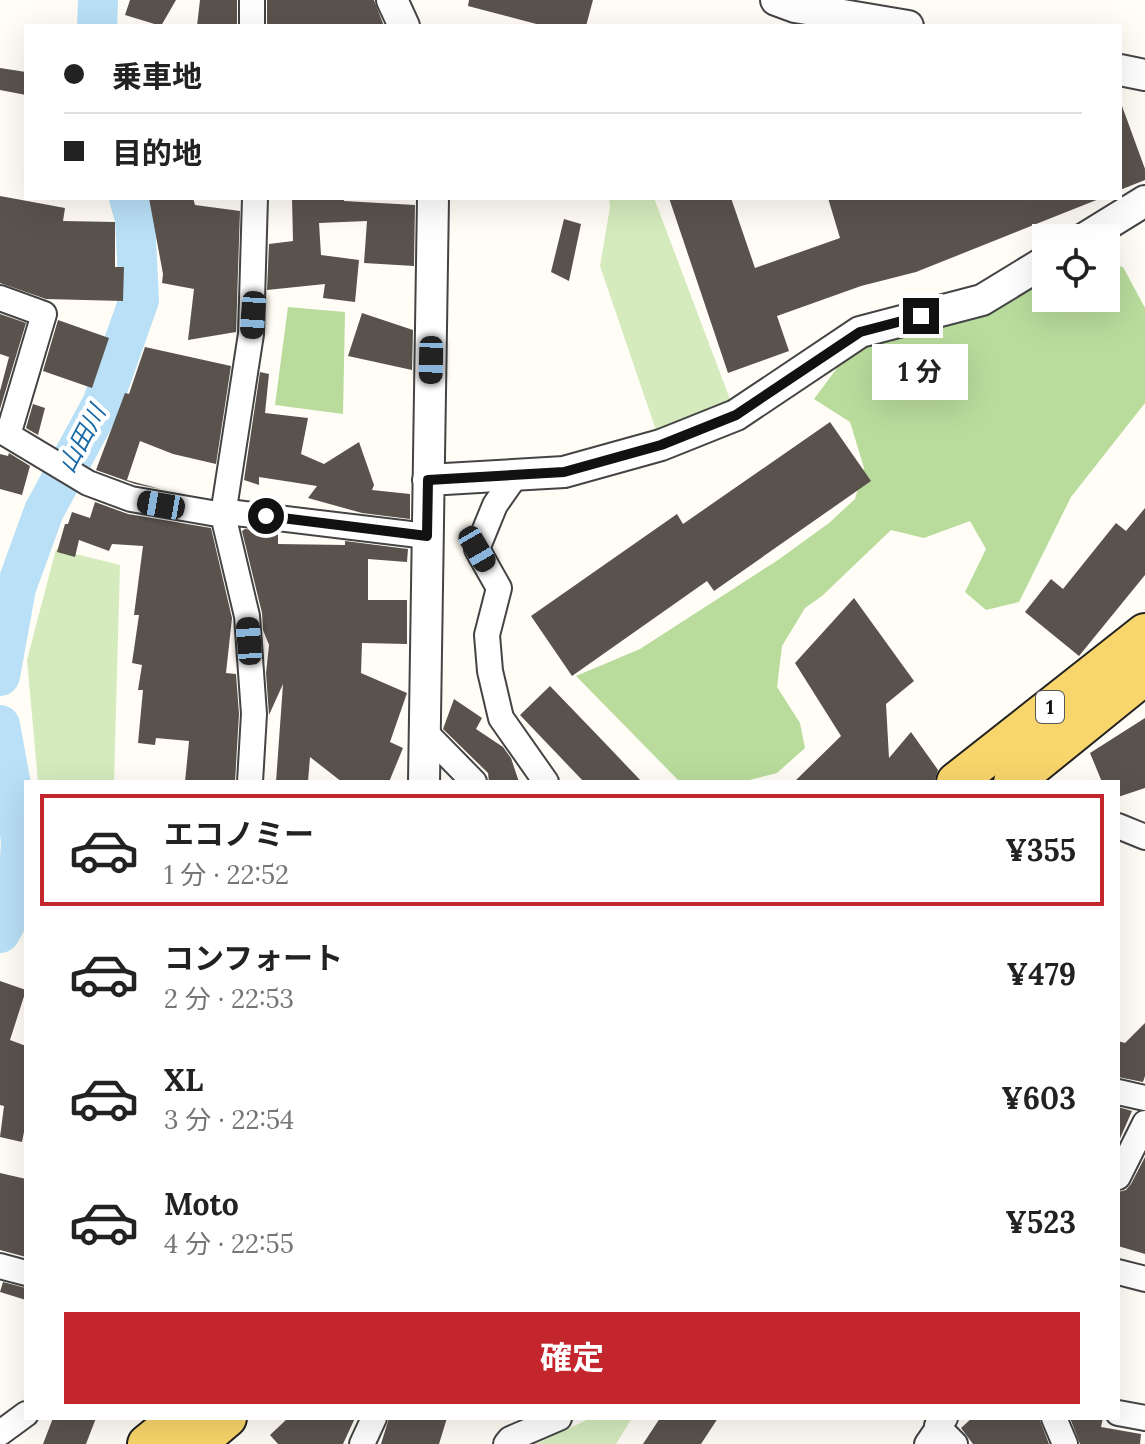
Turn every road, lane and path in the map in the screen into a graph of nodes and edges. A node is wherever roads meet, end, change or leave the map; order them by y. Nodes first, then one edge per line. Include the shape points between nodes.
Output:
1 (252, 0) edge
2 (776, 0) edge
3 (252, 24) edge
4 (896, 24) edge
5 (1122, 70) edge
6 (1145, 75) edge
7 (255, 200) edge
8 (433, 200) edge
9 (1145, 201) edge
10 (1108, 224) edge
11 (1032, 270) edge
12 (0, 298) edge
13 (4, 436) edge
14 (516, 475) junction
15 (428, 480) junction
16 (223, 515) junction
17 (427, 536) junction
18 (1145, 633) edge
19 (1145, 675) edge
20 (424, 731) junction
21 (1013, 773) edge
22 (250, 780) edge
23 (424, 780) edge
24 (472, 780) edge
25 (545, 780) edge
26 (969, 780) edge
27 (1120, 827) edge
28 (1145, 837) edge
29 (1120, 1092) edge
30 (1145, 1098) edge
31 (1145, 1123) edge
32 (1120, 1173) edge
33 (0, 1266) edge
34 (24, 1272) edge
35 (1120, 1273) edge
36 (1145, 1279) edge
37 (1120, 1413) edge
38 (24, 1415) edge
39 (1145, 1418) edge
40 (218, 1420) edge
41 (235, 1420) edge
42 (373, 1420) edge
43 (554, 1420) edge
44 (1055, 1420) edge
45 (937, 1429) edge
46 (173, 1430) edge
47 (0, 1433) edge
48 (232, 1444) edge
49 (362, 1444) edge
50 (506, 1444) edge
51 (955, 1444) edge
52 (1065, 1444) edge

1 - 3 street
2 - 4 street
5 - 6 street
7 - 16 street via 251,334
8 - 15 street
9 - 10 street
11 - 14 street via 982,300 860,332 736,415 661,445 564,472
12 - 13 street via 44,314
13 - 16 street via 88,483 131,499
14 - 15 street
14 - 25 street via 495,505 477,549 499,588 487,635 501,718
15 - 17 street
16 - 17 street
16 - 22 street via 247,616 254,714
17 - 20 street
18 - 21 main road, 1
19 - 21 main road, 1
20 - 23 street
20 - 24 street
21 - 26 main road, 1
27 - 28 street
29 - 30 street
31 - 32 street
33 - 34 street
35 - 36 street
37 - 39 street
38 - 47 street
40 - 46 main road
41 - 48 street
42 - 49 street
43 - 50 street
44 - 52 street
45 - 51 street

